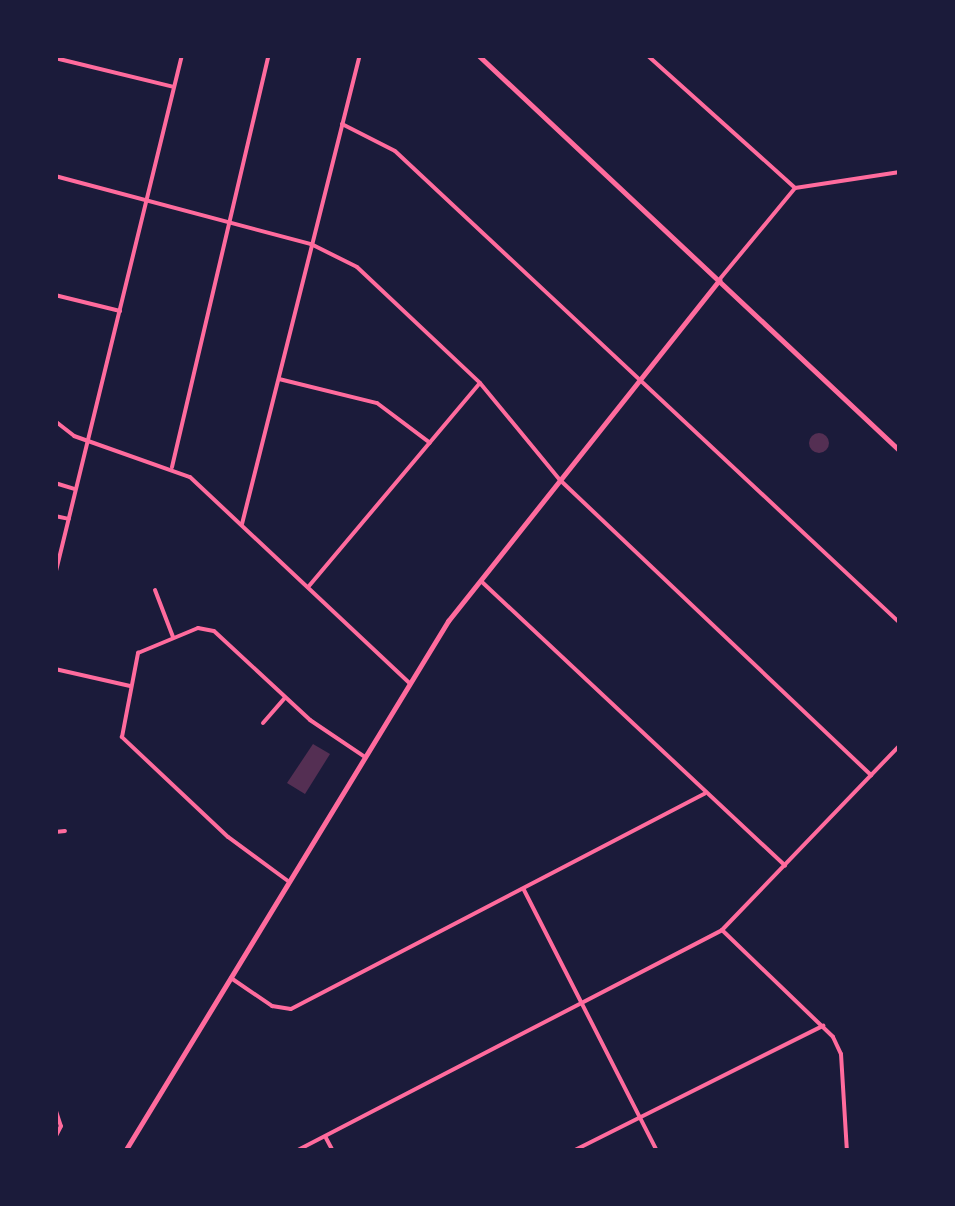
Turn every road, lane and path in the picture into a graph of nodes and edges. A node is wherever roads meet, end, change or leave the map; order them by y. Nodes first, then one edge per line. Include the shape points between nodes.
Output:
1 (182, 55) edge
2 (269, 55) edge
3 (360, 55) edge
4 (478, 55) edge
5 (647, 55) edge
6 (661, 55) edge
7 (55, 58) edge
8 (655, 62) junction
9 (174, 88) junction
10 (342, 124) junction
11 (900, 172) edge
12 (55, 176) edge
13 (795, 188) junction
14 (148, 197) junction
15 (229, 222) junction
16 (311, 244) junction
17 (719, 280) junction
18 (55, 296) edge
19 (120, 312) junction
20 (640, 379) junction
21 (279, 380) junction
22 (480, 383) junction
23 (55, 421) edge
24 (88, 440) junction
25 (430, 443) junction
26 (900, 451) edge
27 (172, 467) junction
28 (560, 480) junction
29 (55, 483) edge
30 (76, 489) junction
31 (55, 516) edge
32 (69, 519) junction
33 (242, 524) junction
34 (57, 559) edge
35 (55, 575) edge
36 (481, 581) junction
37 (309, 586) junction
38 (155, 590) dead end
39 (900, 623) edge
40 (173, 637) junction
41 (55, 669) edge
42 (409, 683) junction
43 (130, 686) junction
44 (286, 698) junction
45 (263, 724) dead end
46 (900, 745) edge
47 (365, 757) junction
48 (871, 775) junction
49 (704, 794) junction
50 (64, 831) dead end
51 (55, 832) edge
52 (785, 866) junction
53 (290, 882) junction
54 (524, 890) junction
55 (722, 930) junction
56 (231, 978) junction
57 (581, 1004) junction
58 (192, 1025) dead end
59 (823, 1026) junction
60 (200, 1030) junction
61 (55, 1108) edge
62 (639, 1117) junction
63 (325, 1136) junction
64 (55, 1138) edge
65 (125, 1151) edge
66 (296, 1151) edge
67 (333, 1151) edge
68 (573, 1151) edge
69 (657, 1151) edge
70 (847, 1151) edge

1 - 9 street
2 - 15 street
3 - 10 street
4 - 17 street
5 - 8 street
6 - 8 street
7 - 9 street
8 - 13 street
9 - 14 street
10 - 16 street
10 - 20 street via 395,151
11 - 13 street
12 - 14 street
13 - 17 street
14 - 15 street
14 - 19 street
15 - 16 street
15 - 27 street
16 - 21 street
16 - 22 street via 357,267
17 - 20 street
17 - 26 street
18 - 19 street
19 - 24 street
20 - 28 street
20 - 39 street
21 - 25 street via 377,403
21 - 33 street
22 - 25 street
22 - 28 street
23 - 24 street
24 - 27 street
24 - 30 street
25 - 37 street
27 - 33 street
28 - 36 street
28 - 48 street
29 - 30 street
30 - 32 street
31 - 32 street
32 - 34 street
33 - 37 street
34 - 35 street
36 - 42 street
36 - 49 street
37 - 42 street
38 - 40 street
40 - 43 street via 141,650
40 - 44 street via 198,628 214,632
41 - 43 street
42 - 47 street
43 - 53 street via 120,728 125,741 228,837
44 - 45 street
44 - 47 street
46 - 48 street
47 - 53 street
48 - 52 street
49 - 52 street
49 - 54 street
50 - 51 street
52 - 55 street
53 - 56 street
54 - 56 street via 291,1008 272,1006
54 - 57 street
55 - 57 street
55 - 59 street
56 - 60 street
57 - 62 street
57 - 63 street
58 - 60 street
59 - 62 street
59 - 70 street via 841,1054
60 - 65 street
61 - 64 street via 61,1126
62 - 68 street
62 - 69 street
63 - 66 street
63 - 67 street

